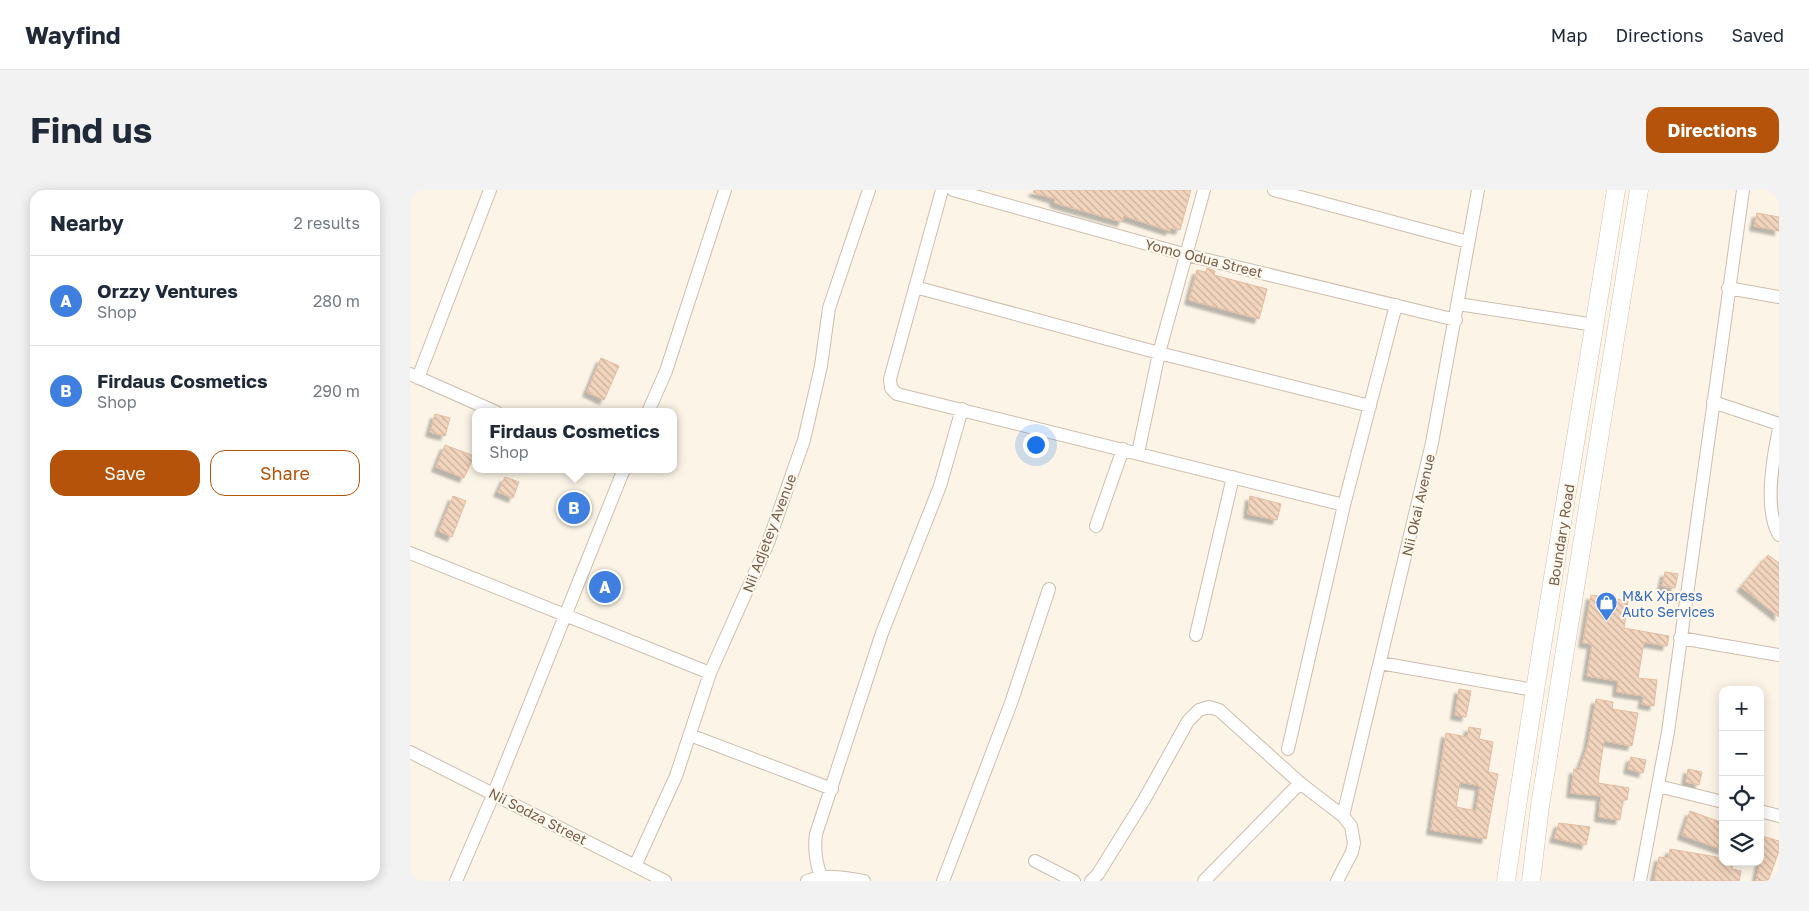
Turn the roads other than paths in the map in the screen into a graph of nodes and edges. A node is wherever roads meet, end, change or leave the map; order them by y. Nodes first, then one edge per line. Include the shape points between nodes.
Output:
1 (490, 190) edge
2 (725, 190) edge
3 (869, 190) edge
4 (942, 190) edge
5 (954, 190) edge
6 (1204, 190) edge
7 (1274, 190) edge
8 (1478, 190) edge
9 (1616, 190) edge
10 (1639, 190) edge
11 (1743, 190) edge
12 (1468, 242) junction
13 (1186, 255) junction
14 (916, 287) junction
15 (1728, 288) junction
16 (1779, 297) edge
17 (1458, 304) junction
18 (1396, 305) junction
19 (1456, 320) junction
20 (1595, 325) junction
21 (1159, 353) junction
22 (414, 376) edge
23 (1713, 402) junction
24 (1370, 406) junction
25 (487, 408) edge
26 (650, 408) edge
27 (962, 410) junction
28 (1779, 424) edge
29 (1779, 429) edge
30 (1123, 449) junction
31 (1138, 452) junction
32 (622, 473) edge
33 (1233, 477) junction
34 (1344, 505) junction
35 (1096, 526) dead end
36 (1779, 535) edge
37 (410, 553) edge
38 (1049, 589) dead end
39 (566, 615) junction
40 (1196, 635) dead end
41 (1680, 638) junction
42 (1779, 655) edge
43 (1380, 663) junction
44 (710, 673) junction
45 (1534, 690) junction
46 (690, 735) junction
47 (1288, 749) dead end
48 (410, 752) edge
49 (1300, 782) junction
50 (1658, 786) junction
51 (832, 789) junction
52 (494, 793) junction
53 (1719, 801) edge
54 (1764, 812) edge
55 (1343, 816) junction
56 (1779, 816) edge
57 (1035, 861) dead end
58 (635, 866) junction
59 (821, 876) junction
60 (456, 881) edge
61 (665, 881) edge
62 (806, 881) edge
63 (864, 881) edge
64 (943, 881) edge
65 (1074, 881) edge
66 (1091, 881) edge
67 (1204, 881) edge
68 (1337, 881) edge
69 (1506, 881) edge
70 (1531, 881) edge
71 (1640, 881) edge

1 - 22 street
2 - 26 street via 666,371
3 - 44 street, Nii Adjetey Avenue via 829,308 821,366 804,440 768,543
4 - 14 street
5 - 13 street, Yomo Odua Street
6 - 13 street
7 - 12 street
8 - 12 street, Nii Okai Avenue
9 - 20 main road, Boundary Road
10 - 70 main road, Boundary Road via 1540,806
11 - 15 street
12 - 17 street, Nii Okai Avenue
13 - 18 street, Yomo Odua Street
13 - 21 street
14 - 21 street
14 - 27 street via 890,379 891,388 897,394
15 - 16 street
15 - 23 street
17 - 19 street, Nii Okai Avenue
17 - 20 street
18 - 19 street, Yomo Odua Street
18 - 24 street
19 - 43 street, Nii Okai Avenue via 1432,443
20 - 45 main road, Boundary Road
21 - 24 street
21 - 31 street
22 - 25 street
23 - 28 street
23 - 41 street
24 - 34 street
27 - 30 street
27 - 51 street via 940,486 882,633
29 - 36 street via 1772,490 1772,519
30 - 31 street
30 - 35 street
31 - 33 street
32 - 39 street
33 - 34 street
33 - 40 street
34 - 47 street
37 - 39 street
38 - 64 street via 1011,703
39 - 44 street
39 - 52 street
41 - 42 street
41 - 50 street
43 - 45 street
43 - 55 street, Nii Okai Avenue
44 - 46 street, Nii Adjetey Avenue
45 - 69 main road, Boundary Road
46 - 51 street
46 - 58 street, Nii Adjetey Avenue via 676,776
48 - 52 street, Nii Sodza Street
49 - 55 street
49 - 66 street via 1219,710 1208,706 1199,710 1188,721 1144,800
49 - 67 street
50 - 53 street
50 - 71 street
51 - 59 street via 814,849
52 - 58 street, Nii Sodza Street
52 - 60 street
54 - 56 street
55 - 68 street via 1351,826 1354,843
57 - 65 street
58 - 61 street, Nii Sodza Street
59 - 62 street
59 - 63 street

